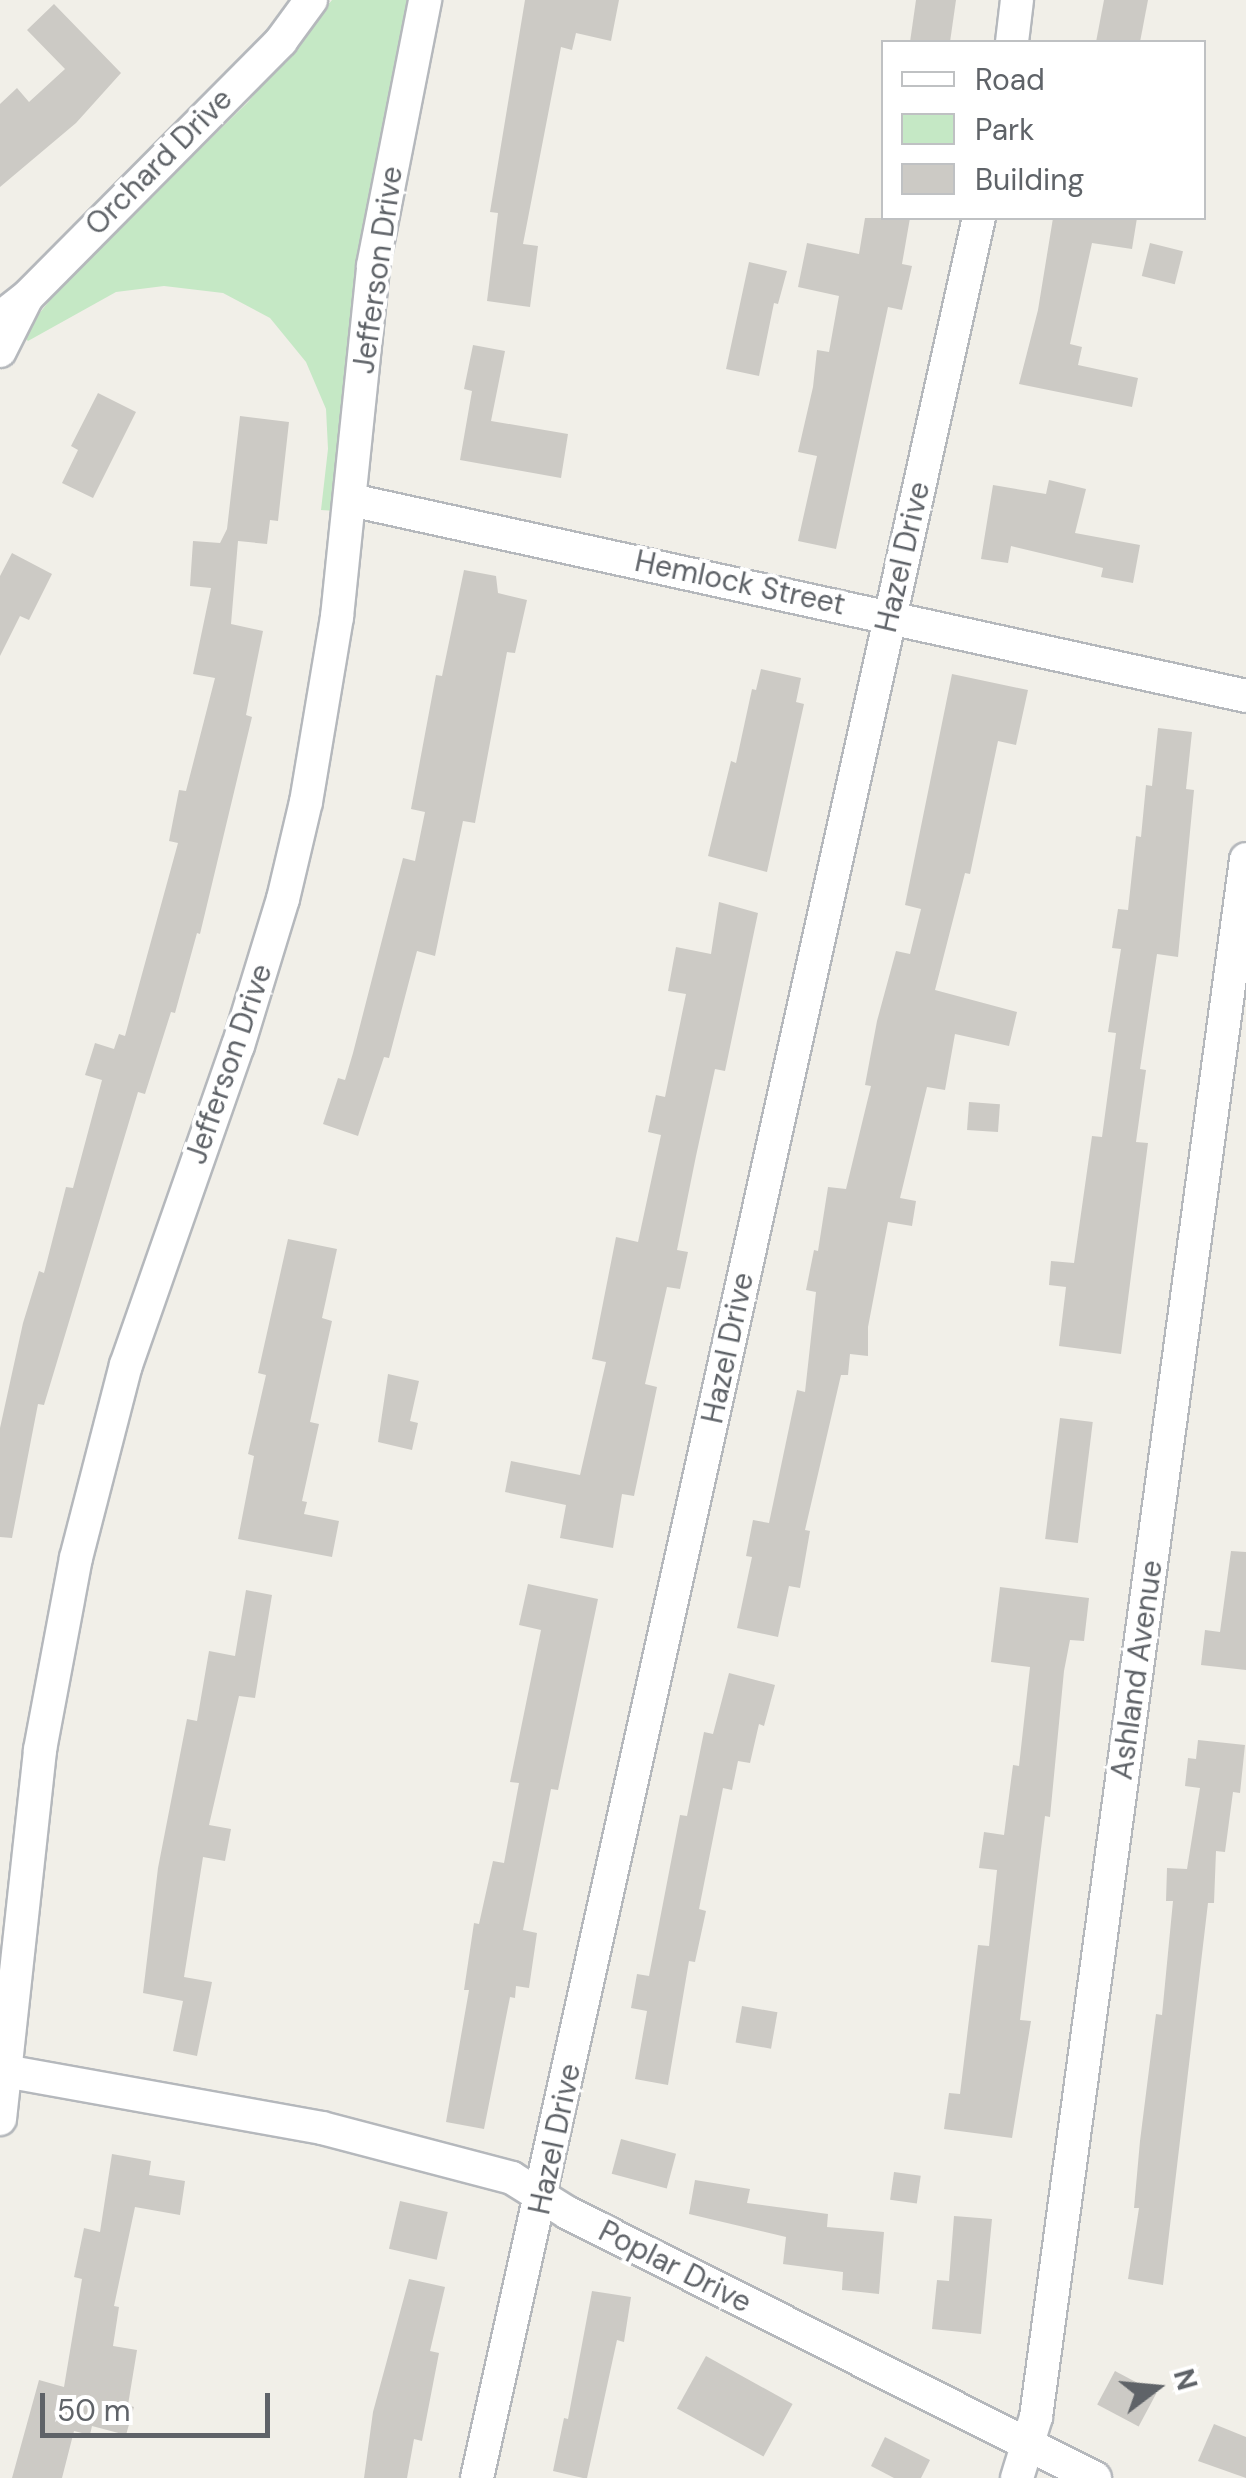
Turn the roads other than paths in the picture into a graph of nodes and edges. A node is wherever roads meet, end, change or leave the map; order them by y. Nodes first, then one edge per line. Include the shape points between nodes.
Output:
1 (311, 0) edge
2 (425, 0) edge
3 (1018, 0) edge
4 (1012, 40) edge
5 (979, 220) edge
6 (28, 297) junction
7 (0, 318) edge
8 (0, 351) edge
9 (351, 500) junction
10 (890, 615) junction
11 (1246, 696) edge
12 (1246, 859) edge
13 (4, 2071) edge
14 (0, 2119) edge
15 (542, 2196) junction
16 (1031, 2445) junction
17 (477, 2478) edge
18 (1017, 2478) edge
19 (1095, 2478) edge

1 - 6 street, Orchard Drive via 281,41
2 - 9 street, Jefferson Drive via 373,266
3 - 4 street
5 - 10 street, Hazel Drive
6 - 7 street, Orchard Drive
6 - 8 street
9 - 10 street, Hemlock Street
9 - 13 street, Jefferson Drive via 324,698 283,899 126,1366 76,1558 40,1750
10 - 11 street, Hemlock Street
10 - 15 street, Hazel Drive
12 - 16 street, Ashland Avenue
13 - 14 street, Jefferson Drive
13 - 15 street, Poplar Drive via 383,2143 512,2178
15 - 16 street, Poplar Drive
15 - 17 street, Hazel Drive
16 - 18 street, Ashland Avenue
16 - 19 street, Poplar Drive

